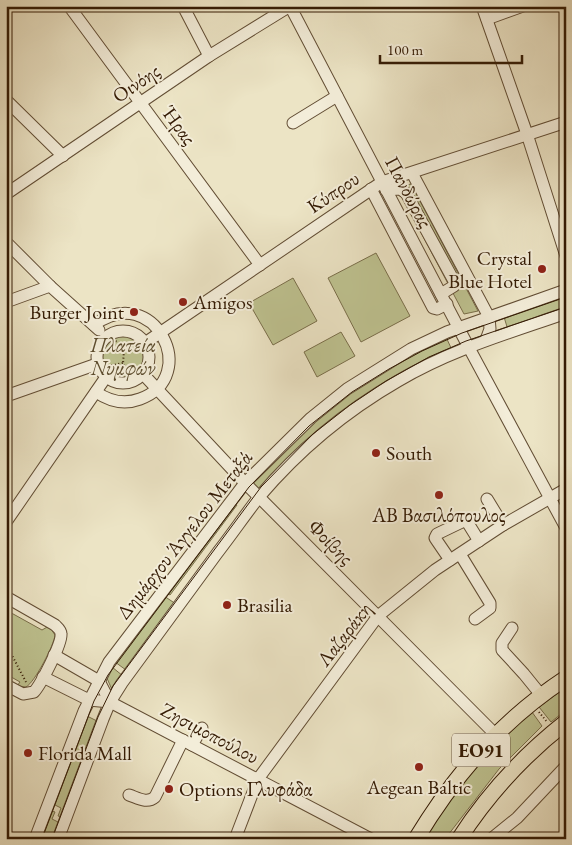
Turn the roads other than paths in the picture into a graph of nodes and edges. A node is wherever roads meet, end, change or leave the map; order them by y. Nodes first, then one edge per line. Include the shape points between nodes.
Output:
1 (69, 6) edge
2 (183, 6) edge
3 (290, 6) edge
4 (482, 6) edge
5 (523, 6) edge
6 (487, 19) junction
7 (210, 56) junction
8 (337, 96) junction
9 (6, 100) edge
10 (140, 103) junction
11 (566, 122) edge
12 (293, 123) dead end
13 (527, 134) junction
14 (63, 156) junction
15 (412, 173) junction
16 (384, 186) junction
17 (371, 189) junction
18 (6, 194) edge
19 (6, 242) edge
20 (566, 256) edge
21 (260, 265) junction
22 (50, 286) junction
23 (566, 290) edge
24 (444, 299) junction
25 (6, 302) edge
26 (566, 313) edge
27 (489, 317) junction
28 (94, 325) junction
29 (459, 327) junction
30 (161, 332) junction
31 (106, 337) junction
32 (142, 339) junction
33 (486, 340) junction
34 (468, 346) junction
35 (104, 373) junction
36 (143, 374) junction
37 (156, 389) junction
38 (96, 392) junction
39 (6, 396) edge
40 (244, 483) junction
41 (566, 489) edge
42 (259, 497) junction
43 (550, 497) junction
44 (487, 499) dead end
45 (6, 522) edge
46 (503, 525) junction
47 (566, 528) edge
48 (479, 541) junction
49 (455, 557) junction
50 (6, 597) edge
51 (378, 616) junction
52 (474, 619) dead end
53 (512, 628) dead end
54 (54, 655) junction
55 (43, 677) junction
56 (566, 678) edge
57 (99, 681) junction
58 (6, 685) edge
59 (536, 699) junction
60 (89, 700) junction
61 (110, 702) junction
62 (560, 727) edge
63 (202, 728) dead end
64 (495, 734) junction
65 (188, 742) junction
66 (566, 766) edge
67 (258, 780) junction
68 (129, 795) dead end
69 (36, 839) edge
70 (58, 839) edge
71 (235, 839) edge
72 (371, 839) edge
73 (416, 839) edge
74 (459, 839) edge
75 (491, 839) edge

1 - 10 street, Ήρας
2 - 7 street
3 - 7 street, Οινόης
3 - 8 street, Πανδώρας
4 - 6 street
5 - 6 street
6 - 13 street
7 - 10 street, Οινόης
8 - 12 street
8 - 16 street, Πανδώρας
9 - 14 street
10 - 14 street, Οινόης
10 - 21 street, Ήρας
11 - 13 street, Κύπρου
13 - 15 street, Κύπρου
13 - 20 street
14 - 18 street, Οινόης
15 - 16 street, Κύπρου
15 - 27 street
16 - 17 street, Κύπρου
16 - 24 street, Πανδώρας
16 - 24 street via 406,193 454,281
17 - 21 street, Κύπρου
17 - 24 street via 433,308 437,309
19 - 22 street
21 - 30 street, Κύπρου
22 - 25 street
22 - 28 street
23 - 27 street, Δημάρχου Άγγελου Μεταξά
24 - 29 street, Πανδώρας
26 - 33 street, Δημάρχου Άγγελου Μεταξά
27 - 29 street, Δημάρχου Άγγελου Μεταξά
27 - 33 street via 490,329
28 - 30 street via 110,315 129,313 147,319
28 - 31 street
29 - 34 street, Πανδώρας
29 - 40 street, Δημάρχου Άγγελου Μεταξά via 411,349 347,389 311,418
30 - 32 street, Κύπρου
30 - 37 street via 169,361 165,376
31 - 32 street via 122,331 134,333
31 - 35 street via 98,349
32 - 36 street via 149,359
33 - 34 street, Δημάρχου Άγγελου Μεταξά
34 - 42 street, Δημάρχου Άγγελου Μεταξά via 398,381 357,408 318,437
34 - 43 street, Πανδώρας
35 - 36 street via 121,384
35 - 38 street
35 - 39 street
36 - 37 street, Φοίβης
37 - 38 street via 143,398 127,402 110,400
37 - 40 street, Φοίβης
38 - 45 street
40 - 42 street, Φοίβης
40 - 57 street, Δημάρχου Άγγελου Μεταξά via 109,662
41 - 43 street, Λαζαράκη
42 - 51 street, Φοίβης
42 - 61 street, Δημάρχου Άγγελου Μεταξά
43 - 46 street, Λαζαράκη
43 - 47 street, Πανδώρας
44 - 46 street
46 - 48 street, Λαζαράκη
48 - 49 street, Λαζαράκη
48 - 49 street via 466,520 437,534 435,538
49 - 51 street, Λαζαράκη
49 - 52 street via 490,603 490,608
50 - 54 street via 58,627 61,638
51 - 64 street, Φοίβης
51 - 67 street, Λαζαράκη
53 - 59 street via 502,643 502,650 524,674
54 - 55 street
54 - 57 street
55 - 58 street via 31,694
55 - 60 street, Ζησιμοπούλου
56 - 59 highway, ΕΟ91
57 - 60 street, Δημάρχου Άγγελου Μεταξά
57 - 61 street
59 - 64 highway, ΕΟ91
60 - 61 street, Ζησιμοπούλου
60 - 69 street, Δημάρχου Άγγελου Μεταξά
61 - 65 street, Ζησιμοπούλου
61 - 70 street, Δημάρχου Άγγελου Μεταξά
62 - 74 highway, ΕΟ91 via 504,780
63 - 65 street
64 - 73 highway, ΕΟ91 via 447,791
65 - 67 street, Ζησιμοπούλου
65 - 68 street via 151,800
66 - 75 street via 517,818
67 - 71 street, Λαζαράκη
67 - 72 street, Ζησιμοπούλου

